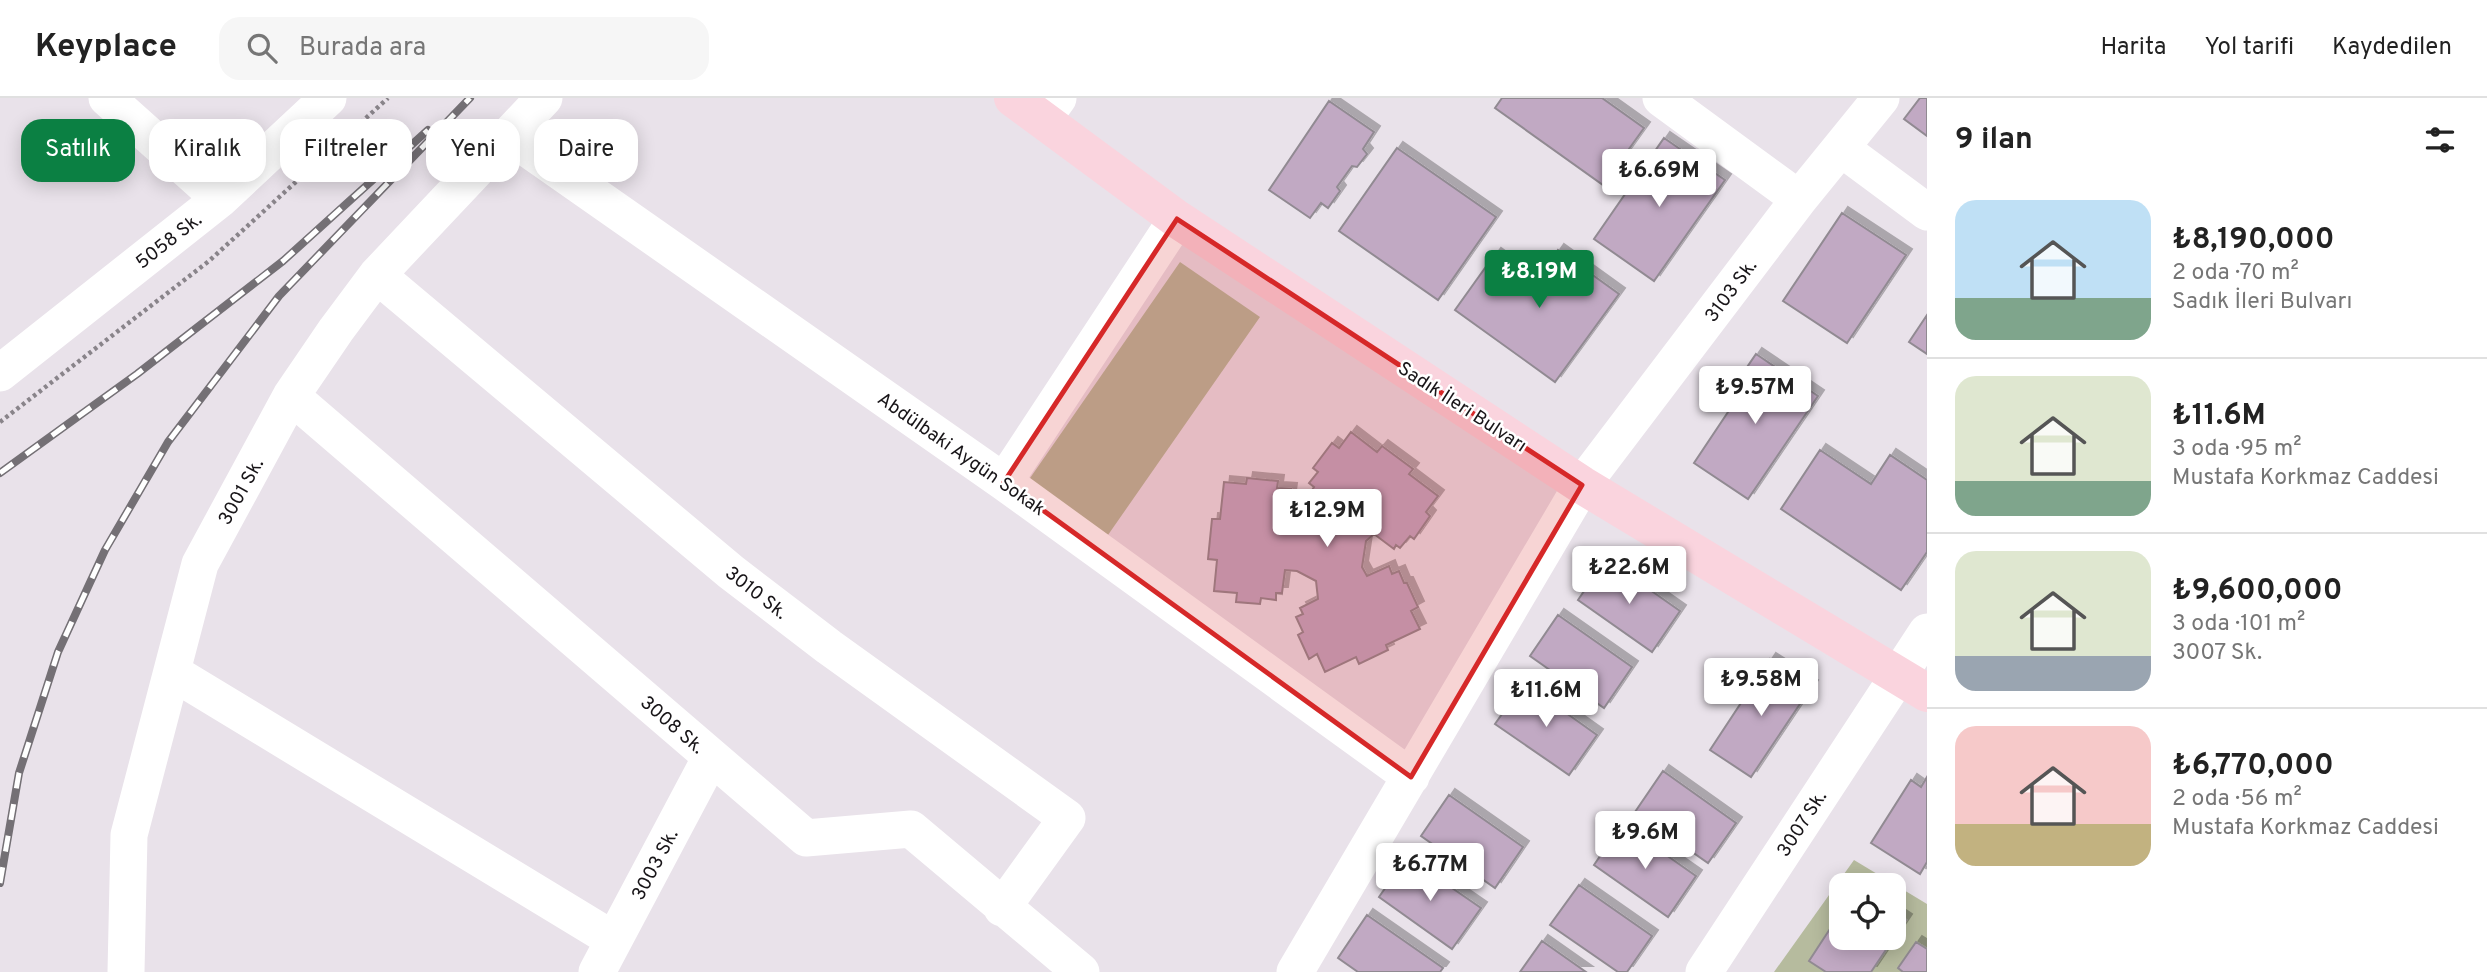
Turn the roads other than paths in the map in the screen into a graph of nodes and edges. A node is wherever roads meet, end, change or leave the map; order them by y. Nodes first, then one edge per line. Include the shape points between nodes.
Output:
1 (107, 98) edge
2 (328, 98) edge
3 (544, 98) edge
4 (1661, 98) edge
5 (1881, 98) edge
6 (1038, 105) edge
7 (520, 123) edge
8 (520, 143) edge
9 (1842, 149) junction
10 (464, 182) edge
11 (220, 199) junction
12 (1799, 199) junction
13 (1927, 212) edge
14 (1177, 219) junction
15 (377, 275) junction
16 (0, 373) edge
17 (292, 396) junction
18 (1004, 482) junction
19 (1582, 485) junction
20 (1927, 632) edge
21 (172, 672) junction
22 (1913, 684) edge
23 (711, 757) junction
24 (1411, 777) junction
25 (1002, 908) junction
26 (614, 940) junction
27 (1712, 969) edge
28 (126, 972) edge
29 (597, 972) edge
30 (1081, 972) edge
31 (1295, 972) edge

1 - 11 street
2 - 11 street, 5058 Sk.
3 - 7 street, 3001 Sk.
4 - 12 street
5 - 9 street, 3103 Sk.
6 - 14 main road, Sadık İleri Bulvarı
8 - 18 street, Abdülbaki Aygün Sokak
9 - 12 street, 3103 Sk.
9 - 13 street
10 - 15 street, 3001 Sk.
11 - 16 street, 5058 Sk.
12 - 19 street, 3103 Sk.
14 - 18 street
14 - 19 main road, Sadık İleri Bulvarı
15 - 17 street, 3001 Sk.
15 - 25 street, 3010 Sk. via 732,572 1068,818
17 - 21 street, 3001 Sk. via 200,564
17 - 23 street, 3008 Sk.
18 - 24 street, Abdülbaki Aygün Sokak
19 - 22 main road, Sadık İleri Bulvarı
19 - 24 street, 3103 Sk.
20 - 22 street, 3007 Sk.
21 - 26 street
21 - 28 street, 3001 Sk. via 129,835
22 - 27 street, 3007 Sk.
23 - 25 street, 3008 Sk. via 806,838 911,829
23 - 26 street, 3003 Sk.
24 - 31 street, 3103 Sk.
25 - 30 street, 3008 Sk.
26 - 29 street, 3003 Sk.

